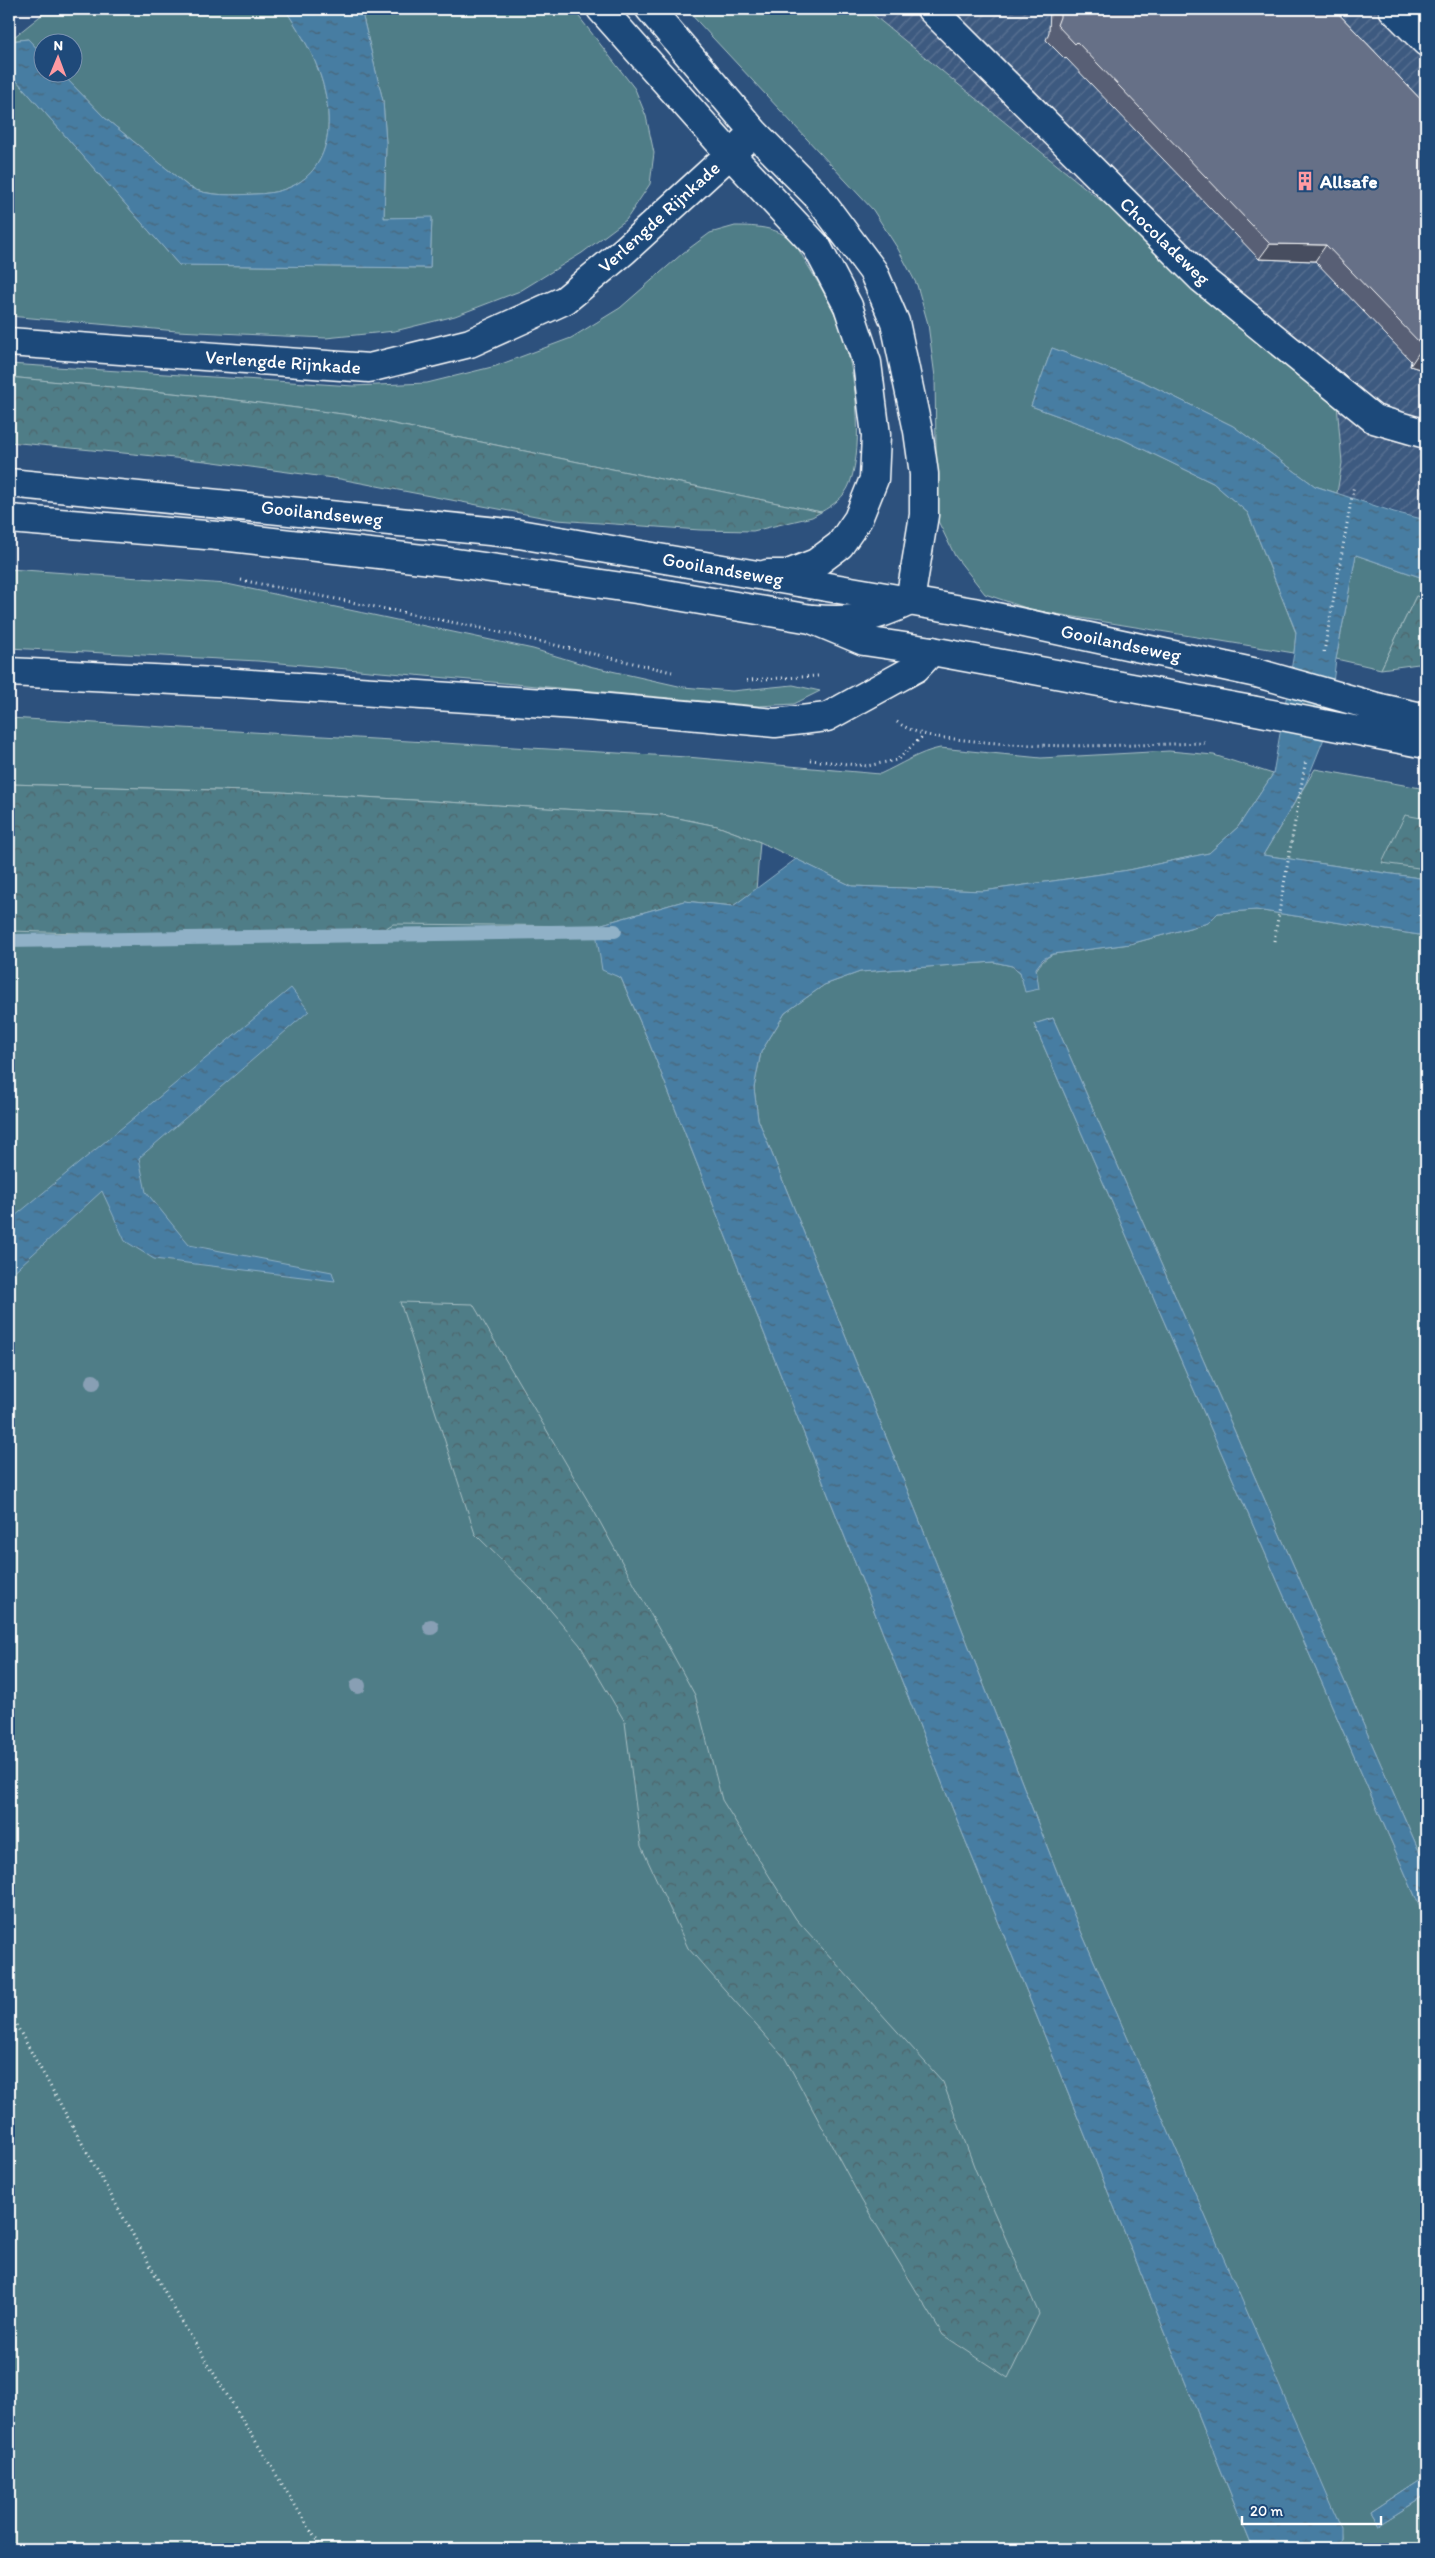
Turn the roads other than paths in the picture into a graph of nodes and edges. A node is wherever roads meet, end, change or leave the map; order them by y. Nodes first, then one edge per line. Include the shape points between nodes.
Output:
1 (601, 9) edge
2 (650, 9) edge
3 (932, 9) edge
4 (1394, 9) edge
5 (1426, 42) edge
6 (754, 132) junction
7 (730, 154) junction
8 (9, 342) edge
9 (1426, 434) edge
10 (9, 483) edge
11 (9, 519) edge
12 (757, 575) junction
13 (910, 601) junction
14 (811, 619) junction
15 (932, 651) junction
16 (9, 672) edge
17 (1426, 718) edge
18 (1426, 744) edge

1 - 7 street, Verlengde Rijnkade
2 - 6 street
3 - 9 street, Chocoladeweg via 1202,279 1374,419
4 - 5 street
6 - 7 street, Verlengde Rijnkade
6 - 13 street via 817,196 873,271 895,322 924,474 924,515
7 - 8 street, Verlengde Rijnkade via 565,300 470,343 369,368
7 - 12 street, Verlengde Rijnkade via 817,247 848,306 867,363 876,435 874,479 858,520 840,545 816,563 788,574
10 - 12 street, Gooilandseweg via 519,534
11 - 14 street, Gooilandseweg via 230,537 449,562 643,590
12 - 13 street, Gooilandseweg
13 - 14 street via 879,616 845,622
13 - 17 street, Gooilandseweg, bridge via 1257,673
14 - 15 street, Gooilandseweg via 864,641
15 - 16 street via 916,668 827,718 775,723 555,704
15 - 18 street, Gooilandseweg, bridge

